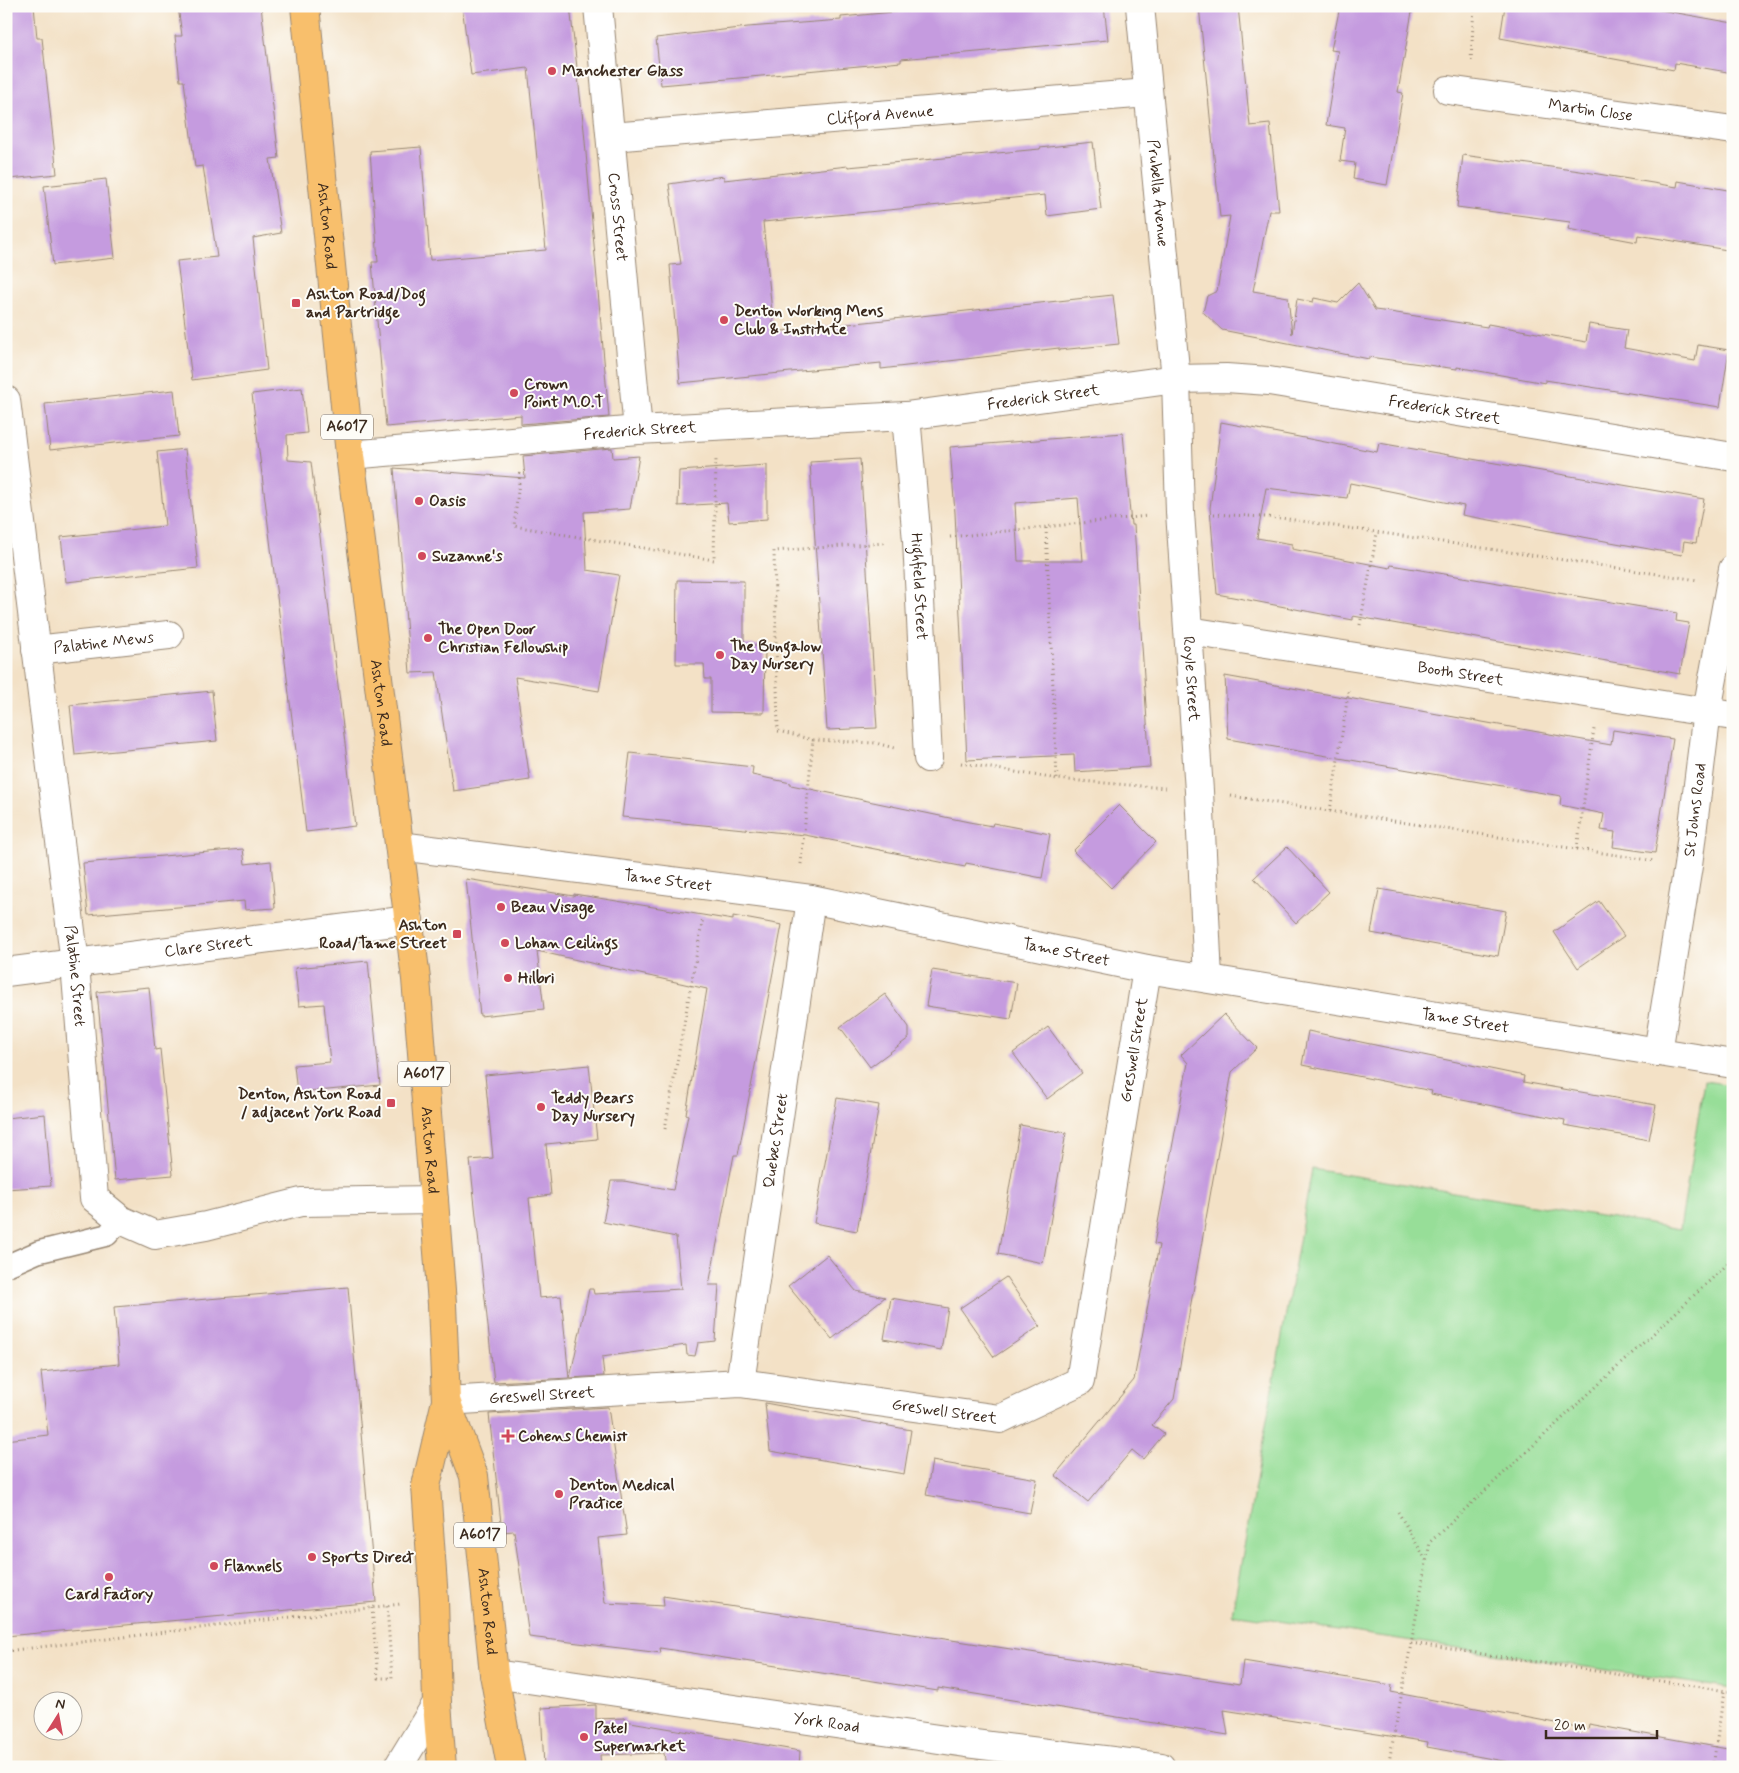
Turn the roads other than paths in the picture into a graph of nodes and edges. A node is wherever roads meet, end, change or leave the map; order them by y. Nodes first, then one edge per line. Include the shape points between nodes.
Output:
1 (305, 6) edge
2 (598, 6) edge
3 (1140, 6) edge
4 (1459, 92) road end
5 (1148, 93) junction
6 (1733, 130) edge
7 (611, 137) junction
8 (1176, 379) junction
9 (6, 400) edge
10 (906, 416) junction
11 (638, 430) junction
12 (350, 455) junction
13 (1733, 457) edge
14 (1732, 577) edge
15 (1189, 631) junction
16 (170, 635) dead end
17 (36, 650) junction
18 (1720, 714) edge
19 (928, 758) dead end
20 (400, 846) junction
21 (811, 899) junction
22 (409, 920) junction
23 (75, 964) junction
24 (1147, 969) junction
25 (6, 972) edge
26 (1208, 978) junction
27 (1658, 1052) junction
28 (1733, 1064) edge
29 (434, 1200) junction
30 (121, 1220) junction
31 (6, 1266) edge
32 (740, 1383) junction
33 (446, 1401) junction
34 (494, 1674) junction
35 (437, 1703) junction
36 (1111, 1763) edge
37 (398, 1767) edge
38 (442, 1767) edge
39 (511, 1767) edge
40 (1161, 1767) edge

1 - 12 highway, Ashton Road / A6017
2 - 7 street, Cross Street
3 - 5 street, Prubella Avenue
4 - 6 street, Martin Close
5 - 7 street, Clifford Avenue
5 - 8 street, Prubella Avenue
7 - 11 street, Cross Street
8 - 10 street, Frederick Street
8 - 13 street, Frederick Street via 1269,381
8 - 15 street, Royle Street via 1180,512
9 - 17 street, Palatine Street
10 - 11 street, Frederick Street
10 - 19 street, Highfield Street via 917,541
11 - 12 street, Frederick Street
12 - 20 highway, Ashton Road / A6017
14 - 18 street, St Johns Road
15 - 18 street, Booth Street
15 - 26 street, Royle Street
16 - 17 street, Palatine Mews
17 - 23 street, Palatine Street
18 - 27 street, St Johns Road via 1688,866
20 - 21 street, Tame Street
20 - 22 highway, Ashton Road / A6017
21 - 24 street, Tame Street
21 - 32 street, Quebec Street
22 - 23 street, Clare Street
22 - 29 highway, Ashton Road / A6017
23 - 25 street, Clare Street
23 - 30 street, Palatine Street via 94,1198
24 - 26 street, Tame Street
24 - 32 street, Greswell Street via 1080,1381 1000,1418
26 - 27 street, Tame Street
27 - 28 street, Tame Street
29 - 30 street, Palatine Street via 301,1202 155,1235
29 - 33 highway, Ashton Road / A6017
30 - 31 lane via 107,1235 38,1252
32 - 33 street, Greswell Street
33 - 34 highway, Ashton Road / A6017 via 474,1476
33 - 35 highway, Ashton Road / A6017 via 426,1486
34 - 36 street, York Road
34 - 39 highway, Ashton Road / A6017
35 - 37 street
35 - 38 highway, Ashton Road / A6017
36 - 40 street, York Road

